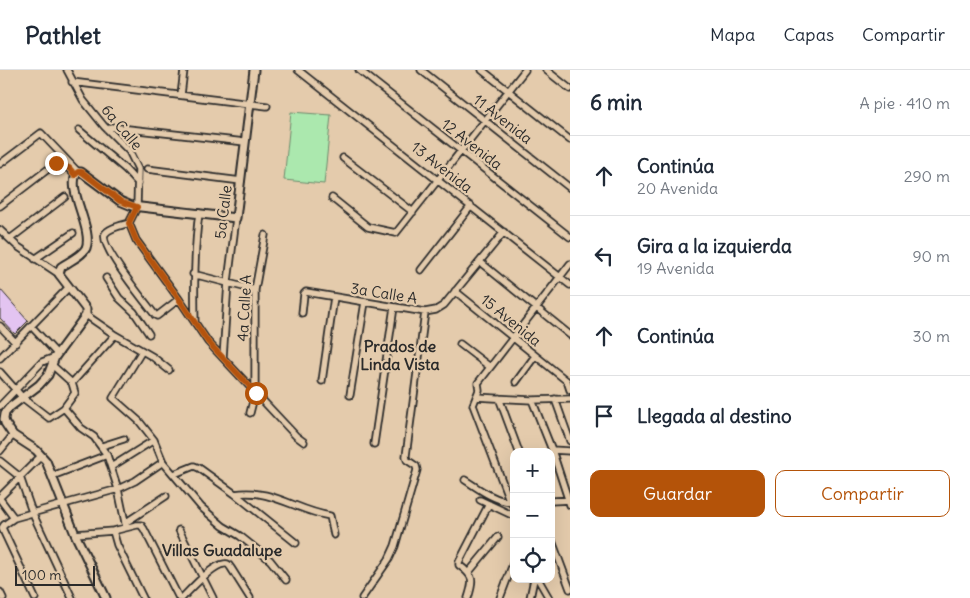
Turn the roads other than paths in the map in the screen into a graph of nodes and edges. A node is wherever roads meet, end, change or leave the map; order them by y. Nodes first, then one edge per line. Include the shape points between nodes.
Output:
1 (67, 70) edge
2 (184, 70) edge
3 (254, 70) edge
4 (298, 70) edge
5 (359, 70) edge
6 (421, 70) edge
7 (482, 70) edge
8 (526, 70) edge
9 (546, 70) edge
10 (72, 82) junction
11 (570, 89) edge
12 (508, 92) junction
13 (181, 95) junction
14 (250, 104) junction
15 (267, 106) dead end
16 (485, 121) junction
17 (111, 127) dead end
18 (79, 130) dead end
19 (570, 140) edge
20 (246, 142) junction
21 (461, 152) junction
22 (344, 158) dead end
23 (0, 164) edge
24 (147, 169) dead end
25 (76, 174) junction
26 (438, 180) junction
27 (241, 181) junction
28 (138, 183) junction
29 (570, 188) edge
30 (65, 197) dead end
31 (332, 198) dead end
32 (0, 206) edge
33 (471, 206) junction
34 (137, 207) junction
35 (199, 212) junction
36 (413, 212) junction
37 (236, 218) junction
38 (129, 223) junction
39 (0, 230) edge
40 (504, 232) junction
41 (73, 233) dead end
42 (265, 235) dead end
43 (570, 237) edge
44 (5, 239) edge
45 (35, 259) junction
46 (480, 262) junction
47 (570, 264) edge
48 (421, 270) dead end
49 (59, 274) junction
50 (194, 274) junction
51 (560, 276) junction
52 (106, 278) dead end
53 (228, 282) junction
54 (570, 285) edge
55 (68, 288) junction
56 (255, 290) junction
57 (455, 292) junction
58 (334, 297) junction
59 (179, 299) junction
60 (365, 302) junction
61 (394, 307) junction
62 (536, 307) junction
63 (425, 312) junction
64 (302, 313) dead end
65 (86, 315) junction
66 (195, 324) junction
67 (0, 326) edge
68 (32, 326) junction
69 (149, 334) dead end
70 (115, 335) junction
71 (570, 335) edge
72 (512, 338) junction
73 (16, 343) junction
74 (460, 344) dead end
75 (142, 351) junction
76 (56, 356) junction
77 (535, 356) junction
78 (0, 358) edge
79 (223, 358) junction
80 (52, 365) junction
81 (490, 367) junction
82 (169, 370) dead end
83 (0, 372) edge
84 (322, 381) dead end
85 (516, 382) dead end
86 (72, 383) junction
87 (15, 389) junction
88 (570, 390) edge
89 (256, 393) junction
90 (350, 395) dead end
91 (476, 397) junction
92 (23, 398) junction
93 (499, 398) junction
94 (570, 399) edge
95 (532, 400) junction
96 (555, 400) junction
97 (0, 406) edge
98 (64, 408) junction
99 (250, 413) dead end
100 (2, 423) edge
101 (13, 435) junction
102 (124, 439) dead end
103 (154, 440) junction
104 (570, 441) edge
105 (304, 442) dead end
106 (374, 444) dead end
107 (102, 446) junction
108 (518, 448) edge
109 (551, 448) edge
110 (555, 450) edge
111 (0, 451) edge
112 (570, 451) edge
113 (108, 455) junction
114 (41, 456) junction
115 (555, 459) edge
116 (0, 461) edge
117 (163, 462) junction
118 (111, 467) junction
119 (174, 474) junction
120 (52, 476) junction
121 (20, 477) junction
122 (464, 480) dead end
123 (118, 489) junction
124 (235, 494) junction
125 (166, 496) dead end
126 (0, 498) edge
127 (510, 499) edge
128 (480, 500) dead end
129 (555, 501) edge
130 (569, 502) edge
131 (510, 503) edge
132 (489, 504) junction
133 (63, 505) junction
134 (32, 512) junction
135 (510, 514) edge
136 (14, 518) junction
137 (126, 525) junction
138 (179, 530) dead end
139 (113, 531) junction
140 (75, 534) junction
141 (334, 535) dead end
142 (498, 537) dead end
143 (296, 543) dead end
144 (555, 549) edge
145 (469, 572) junction
146 (510, 572) edge
147 (202, 577) junction
148 (286, 580) dead end
149 (533, 583) edge
150 (540, 583) edge
151 (570, 589) edge
152 (0, 592) edge
153 (3, 598) edge
154 (35, 598) edge
155 (72, 598) edge
156 (106, 598) edge
157 (143, 598) edge
158 (181, 598) edge
159 (213, 598) edge
160 (250, 598) edge
161 (362, 598) edge
162 (468, 598) edge
163 (500, 598) edge
164 (530, 598) edge
165 (549, 598) edge

1 - 10 street, 6a Calle
2 - 13 street
3 - 14 street, 5a Calle
4 - 26 street, 13 Avenida
5 - 21 street, 12 Avenida
6 - 16 street, 11 Avenida
7 - 12 street
8 - 12 street
9 - 11 street
10 - 13 street
10 - 28 street, 6a Calle via 83,100 129,150 138,169
12 - 16 street
12 - 19 street
13 - 14 street
14 - 15 street
14 - 20 street, 5a Calle
16 - 21 street
16 - 29 street, 11 Avenida
17 - 20 street
18 - 28 street
20 - 27 street, 5a Calle
21 - 26 street
21 - 43 street, 12 Avenida
22 - 36 street
23 - 25 street via 41,133
24 - 27 street
25 - 32 street via 56,163
25 - 34 street via 85,174 120,201
25 - 49 street via 73,180 87,245 82,253 61,267
26 - 33 street, 13 Avenida
26 - 36 street
27 - 37 street, 5a Calle
28 - 34 street, 6a Calle
30 - 44 street
31 - 36 street via 368,227 396,233
33 - 40 street, 13 Avenida
33 - 48 street
34 - 35 street
34 - 38 street
35 - 37 street
35 - 50 street
37 - 53 street, 5a Calle
38 - 59 street via 136,240
38 - 59 street via 106,231 104,235 114,261 156,316
39 - 44 street
40 - 46 street, 3a Calle A
40 - 51 street, 13 Avenida
41 - 45 street
42 - 56 street, 4a Calle A
44 - 45 street
45 - 49 street
46 - 57 street, 3a Calle A
46 - 62 street
47 - 51 street
49 - 55 street
50 - 53 street
50 - 66 street
51 - 54 street, 13 Avenida
51 - 62 street
52 - 69 street
53 - 56 street
53 - 79 street, 5a Calle
55 - 65 street via 86,310
55 - 68 street
56 - 89 street, 4a Calle A
57 - 63 street, 3a Calle A via 444,306
57 - 72 street, 15 Avenida
58 - 60 street, 3a Calle A
58 - 64 street, 3a Calle A via 306,292
58 - 84 street
59 - 66 street
60 - 61 street, 3a Calle A
60 - 90 street
61 - 63 street, 3a Calle A
61 - 106 street
62 - 71 street
62 - 72 street
63 - 161 street via 406,456 417,470 395,546
65 - 70 street
65 - 76 street
66 - 79 street
67 - 73 street
68 - 73 street
68 - 76 street
70 - 75 street
70 - 86 street
72 - 77 street, 15 Avenida
72 - 81 street
73 - 78 street
74 - 81 street
75 - 82 street
75 - 103 street via 113,398 139,421
76 - 80 street
76 - 87 street via 42,362
77 - 85 street
77 - 88 street, 15 Avenida via 567,381
79 - 89 street
80 - 86 street
80 - 92 street via 48,375
81 - 91 street via 478,383
83 - 87 street
86 - 98 street via 74,393
87 - 92 street
87 - 97 street
89 - 99 street, 4a Calle A
89 - 105 street
91 - 93 street
91 - 127 street via 473,405
92 - 98 street via 49,418
92 - 100 street via 10,407
93 - 95 street
93 - 108 street
94 - 96 street
95 - 96 street
95 - 109 street
96 - 104 street
98 - 107 street
100 - 101 street
101 - 111 street
101 - 114 street
102 - 107 street
103 - 117 street
103 - 118 street
107 - 113 street
110 - 112 street
113 - 118 street
113 - 120 street
114 - 120 street
114 - 121 street
115 - 130 street
116 - 121 street
117 - 119 street
117 - 123 street
118 - 123 street
119 - 124 street via 194,466
119 - 148 street via 201,507 270,560
120 - 133 street
121 - 126 street
121 - 134 street
122 - 131 street
123 - 133 street
123 - 137 street
124 - 141 street via 249,492 284,499 305,510 330,516
124 - 143 street
125 - 137 street
126 - 136 street
128 - 132 street
129 - 130 street
132 - 135 street
132 - 145 street via 459,562
133 - 134 street
133 - 140 street
134 - 136 street
134 - 155 street
136 - 154 street via 2,528
137 - 139 street
137 - 158 street via 141,525
138 - 147 street
139 - 140 street
139 - 157 street
140 - 156 street
142 - 145 street
144 - 151 street
145 - 162 street via 472,586
146 - 163 street
147 - 158 street
147 - 159 street
147 - 160 street via 228,564
149 - 164 street
150 - 165 street
152 - 153 street

